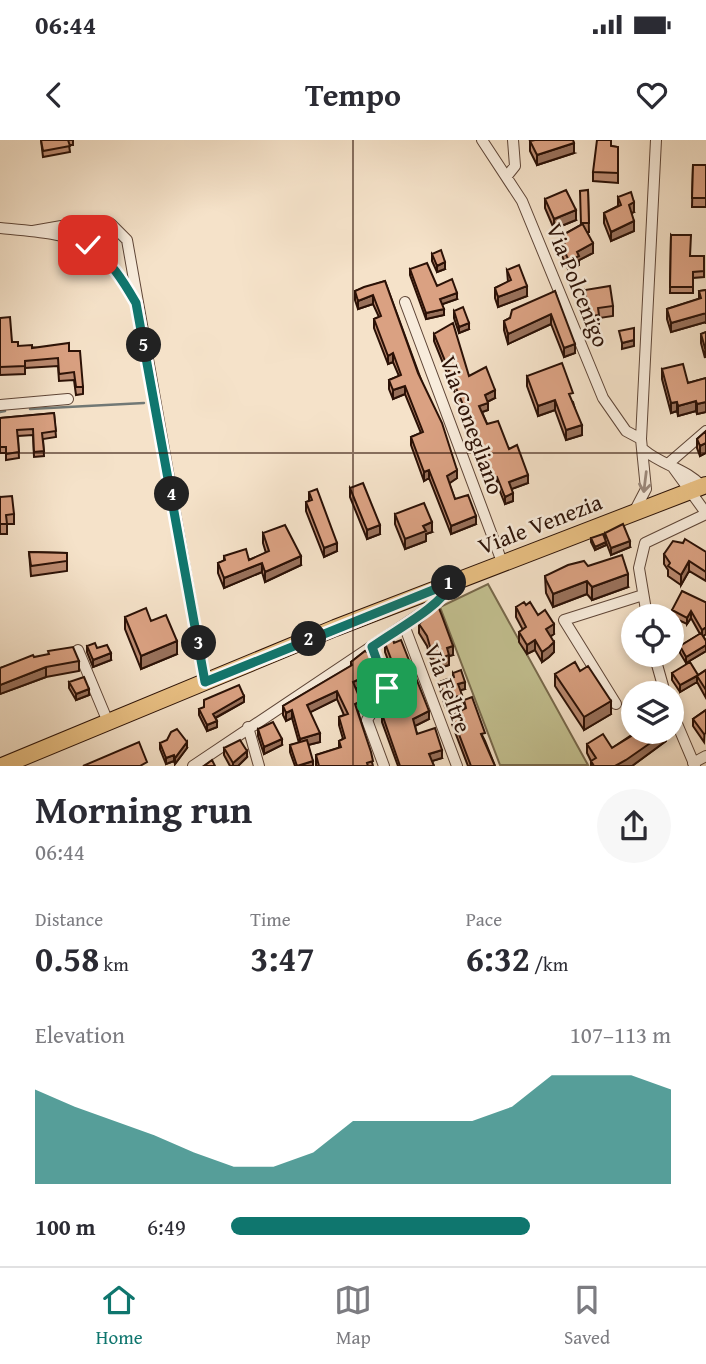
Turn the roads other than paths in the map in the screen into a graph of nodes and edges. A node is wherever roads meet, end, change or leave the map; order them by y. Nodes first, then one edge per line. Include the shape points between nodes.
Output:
1 (482, 140) edge
2 (513, 140) edge
3 (656, 140) edge
4 (507, 176) junction
5 (76, 225) junction
6 (0, 228) edge
7 (33, 231) junction
8 (74, 240) junction
9 (405, 302) dead end
10 (136, 303) junction
11 (68, 399) dead end
12 (0, 405) edge
13 (706, 431) edge
14 (641, 439) junction
15 (644, 450) junction
16 (669, 463) junction
17 (701, 488) edge
18 (634, 512) junction
19 (706, 513) edge
20 (502, 562) junction
21 (453, 582) junction
22 (643, 595) junction
23 (645, 604) edge
24 (404, 625) junction
25 (372, 647) junction
26 (78, 650) edge
27 (205, 682) junction
28 (616, 704) dead end
29 (108, 722) junction
30 (248, 727) junction
31 (684, 740) edge
32 (706, 756) edge
33 (694, 764) edge
34 (2, 765) edge
35 (193, 765) edge
36 (259, 765) edge
37 (384, 765) edge
38 (457, 765) edge

1 - 4 street, Via Polcenigo
2 - 4 street via 515,166
3 - 14 street
4 - 14 street, Via Polcenigo via 537,234 603,398 626,431
5 - 7 street
5 - 8 street
5 - 10 street via 90,221 111,224 127,240
6 - 7 street
7 - 8 street
8 - 10 street via 106,257
9 - 20 street, Via Conegliano
10 - 27 street
11 - 12 street
13 - 16 street
14 - 15 street
15 - 16 street
15 -> 18 street via 646,489
16 - 17 street via 688,472
17 - 18 main road, Viale Venezia
17 - 19 street
18 - 20 main road, Viale Venezia
19 - 22 street via 645,543 639,568
20 - 21 main road, Viale Venezia
21 - 24 street
21 - 27 main road, Viale Venezia
22 - 23 street
22 - 28 street via 564,620
24 - 25 street
24 - 38 street, Via Feltre
25 - 30 street
25 - 37 street via 387,688 368,720
26 - 29 street
27 - 29 main road, Viale Venezia
29 - 34 main road, Viale Venezia
30 - 35 street
30 - 36 street
31 - 33 street
32 - 33 street

